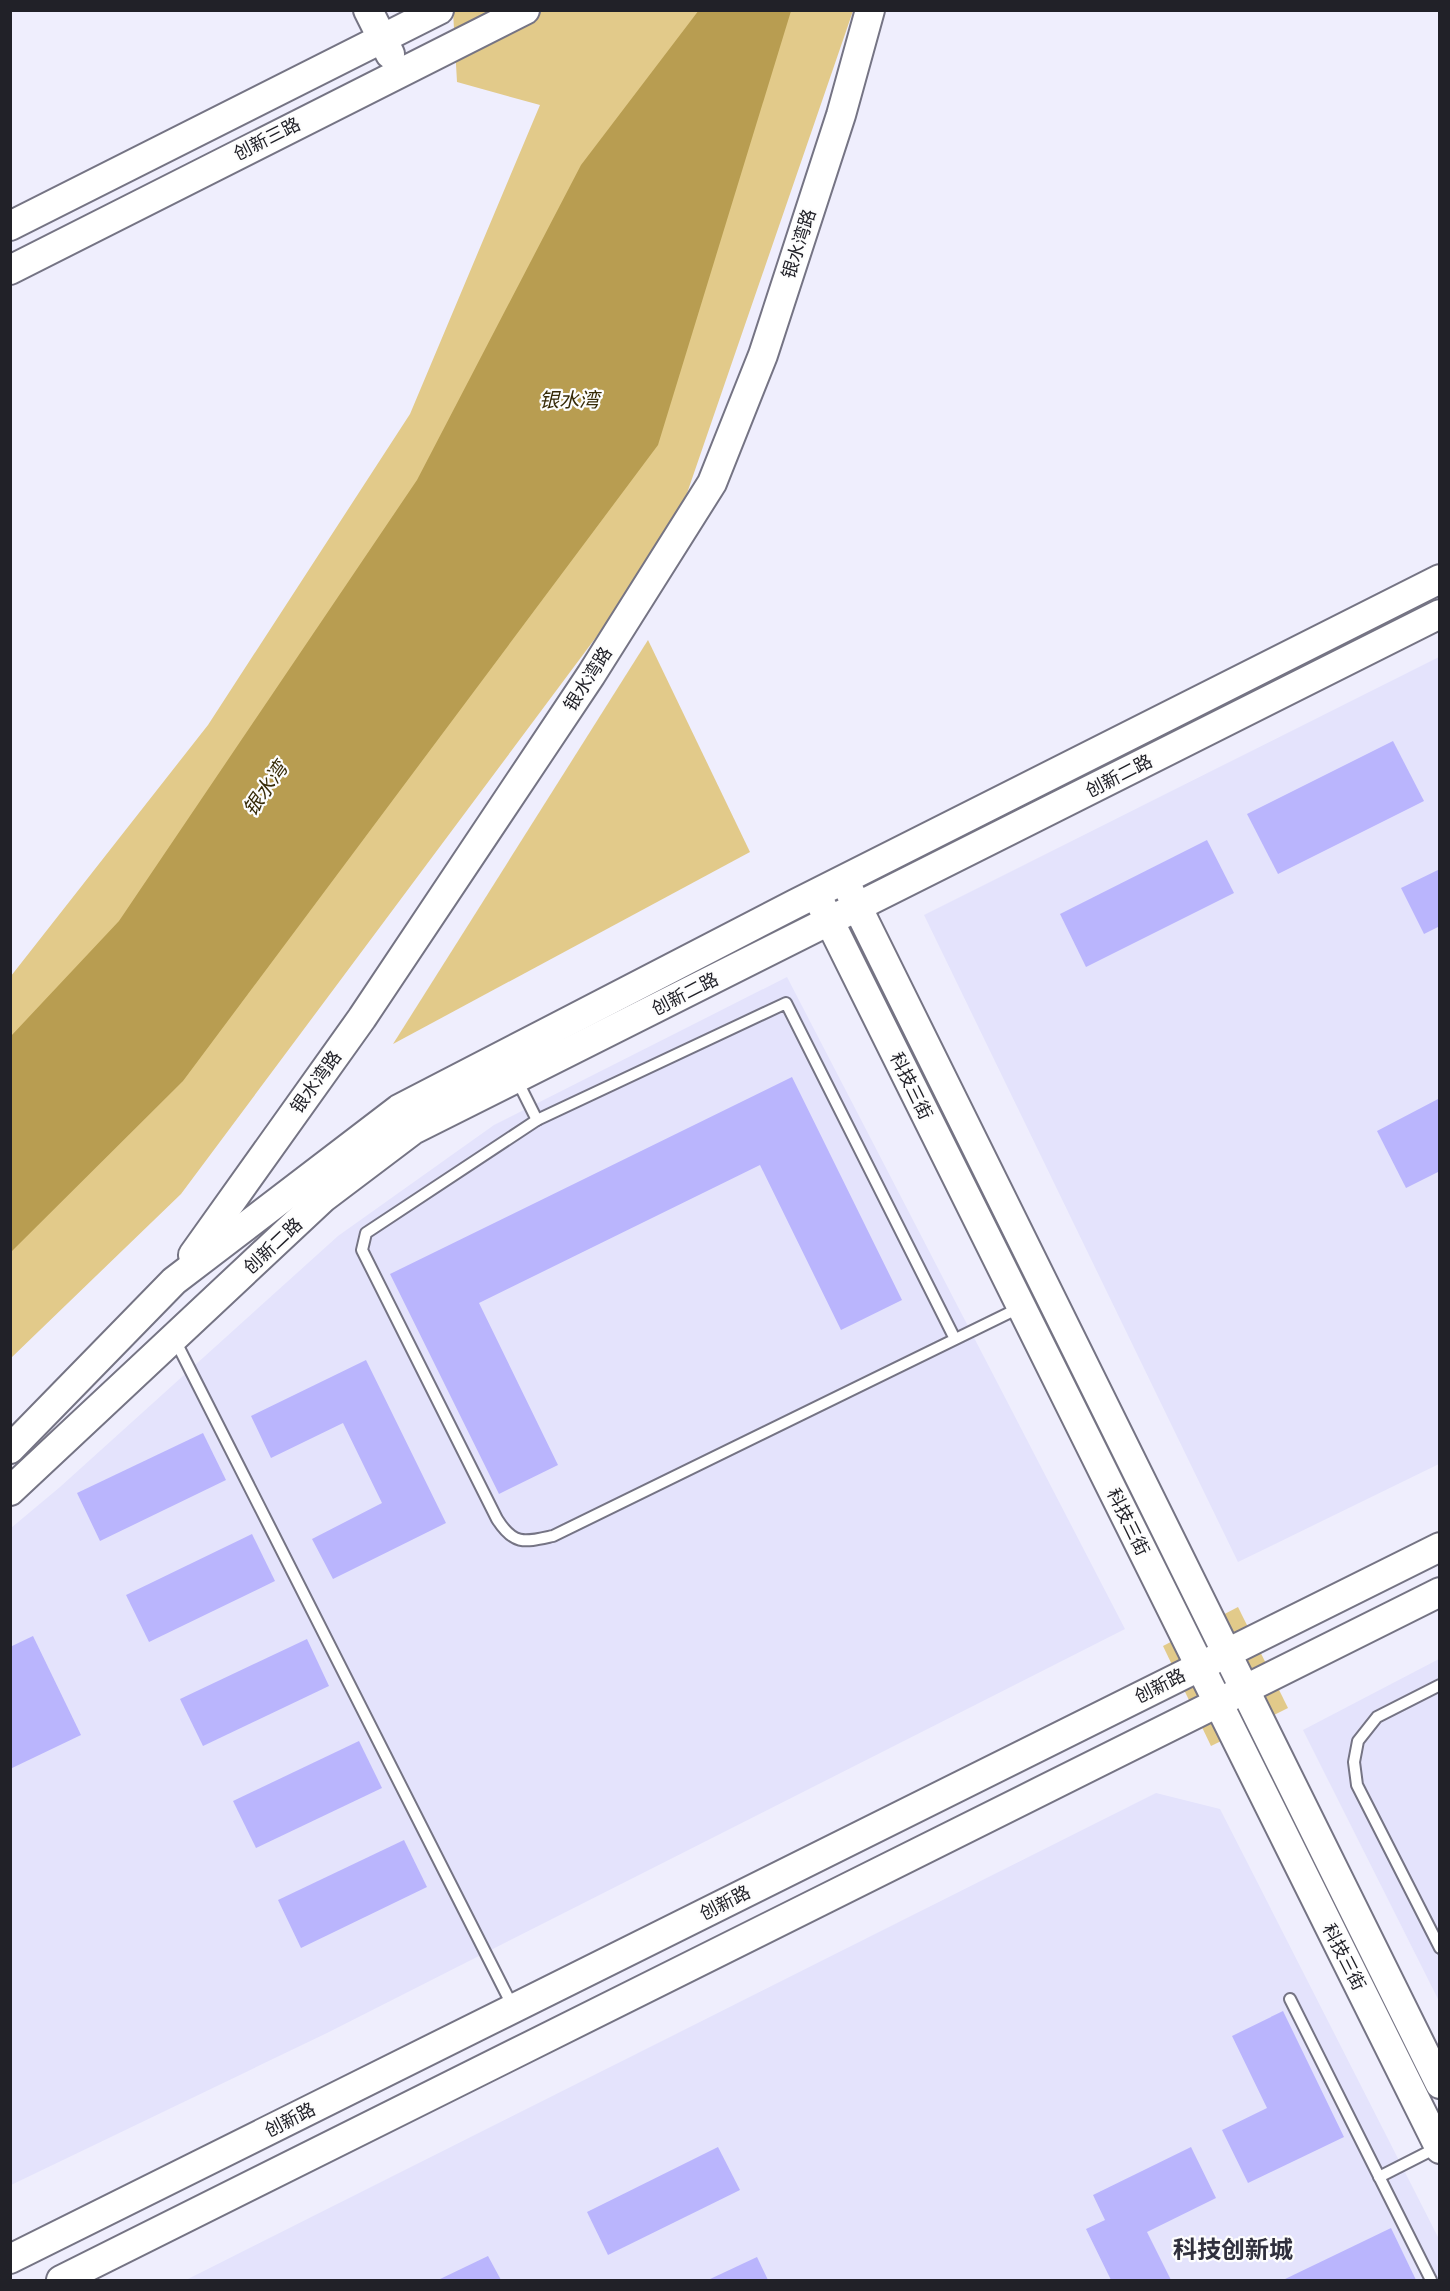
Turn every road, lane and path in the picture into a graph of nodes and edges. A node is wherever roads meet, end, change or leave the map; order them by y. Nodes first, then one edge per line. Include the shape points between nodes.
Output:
1 (368, 10) edge
2 (525, 10) edge
3 (870, 10) edge
4 (424, 14) edge
5 (382, 39) junction
6 (436, 54) junction
7 (399, 73) junction
8 (10, 226) edge
9 (10, 270) edge
10 (1440, 579) edge
11 (1440, 614) edge
12 (844, 880) junction
13 (816, 894) junction
14 (858, 908) junction
15 (829, 922) junction
16 (516, 1078) junction
17 (537, 1120) junction
18 (174, 1281) junction
19 (1021, 1307) junction
20 (174, 1338) junction
21 (955, 1339) junction
22 (10, 1449) edge
23 (10, 1491) edge
24 (1440, 1547) edge
25 (1440, 1592) edge
26 (1226, 1653) junction
27 (1199, 1666) junction
28 (1440, 1685) edge
29 (1245, 1691) junction
30 (1217, 1704) junction
31 (1440, 1948) edge
32 (1290, 2000) dead end
33 (514, 2008) junction
34 (1440, 2084) edge
35 (1439, 2148) edge
36 (1379, 2177) junction
37 (10, 2259) edge
38 (62, 2280) edge
39 (1431, 2280) edge

1 - 5 street
2 - 6 street, 创新三路
3 - 18 street, 银水湾路 via 841,115 764,355 712,483 591,675 368,1008
4 - 5 street, 创新三路
4 - 6 street
5 - 7 street
5 - 8 street, 创新三路
6 - 7 street, 创新三路
7 - 9 street, 创新三路
10 - 12 street, 创新二路
11 - 14 street, 创新二路
12 - 13 street, 创新二路
12 - 14 street, 科技三街
13 - 15 street, 科技三街
13 - 18 street, 创新二路 via 399,1109
14 - 15 street, 创新二路
14 - 26 street, 科技三街
15 - 16 street, 创新二路
15 - 19 street, 科技三街
16 - 17 lane
16 - 20 street, 创新二路 via 413,1130 323,1198
17 - 21 lane via 786,1003
17 - 21 lane via 366,1233 362,1250 497,1519 516,1540 529,1542 553,1536
18 - 22 street, 创新二路
19 - 21 lane
19 - 27 street, 科技三街
20 - 23 street, 创新二路
20 - 33 lane
24 - 26 street, 创新路
25 - 29 street
26 - 27 street, 创新路
26 - 29 street, 科技三街
27 - 30 street, 科技三街
27 - 33 street, 创新路
28 - 31 lane via 1377,1717 1358,1741 1354,1762 1357,1785
29 - 30 street
29 - 34 street, 科技三街
30 - 35 street, 科技三街
30 - 38 street
32 - 36 lane
33 - 37 street, 创新路
35 - 36 lane
36 - 39 lane

